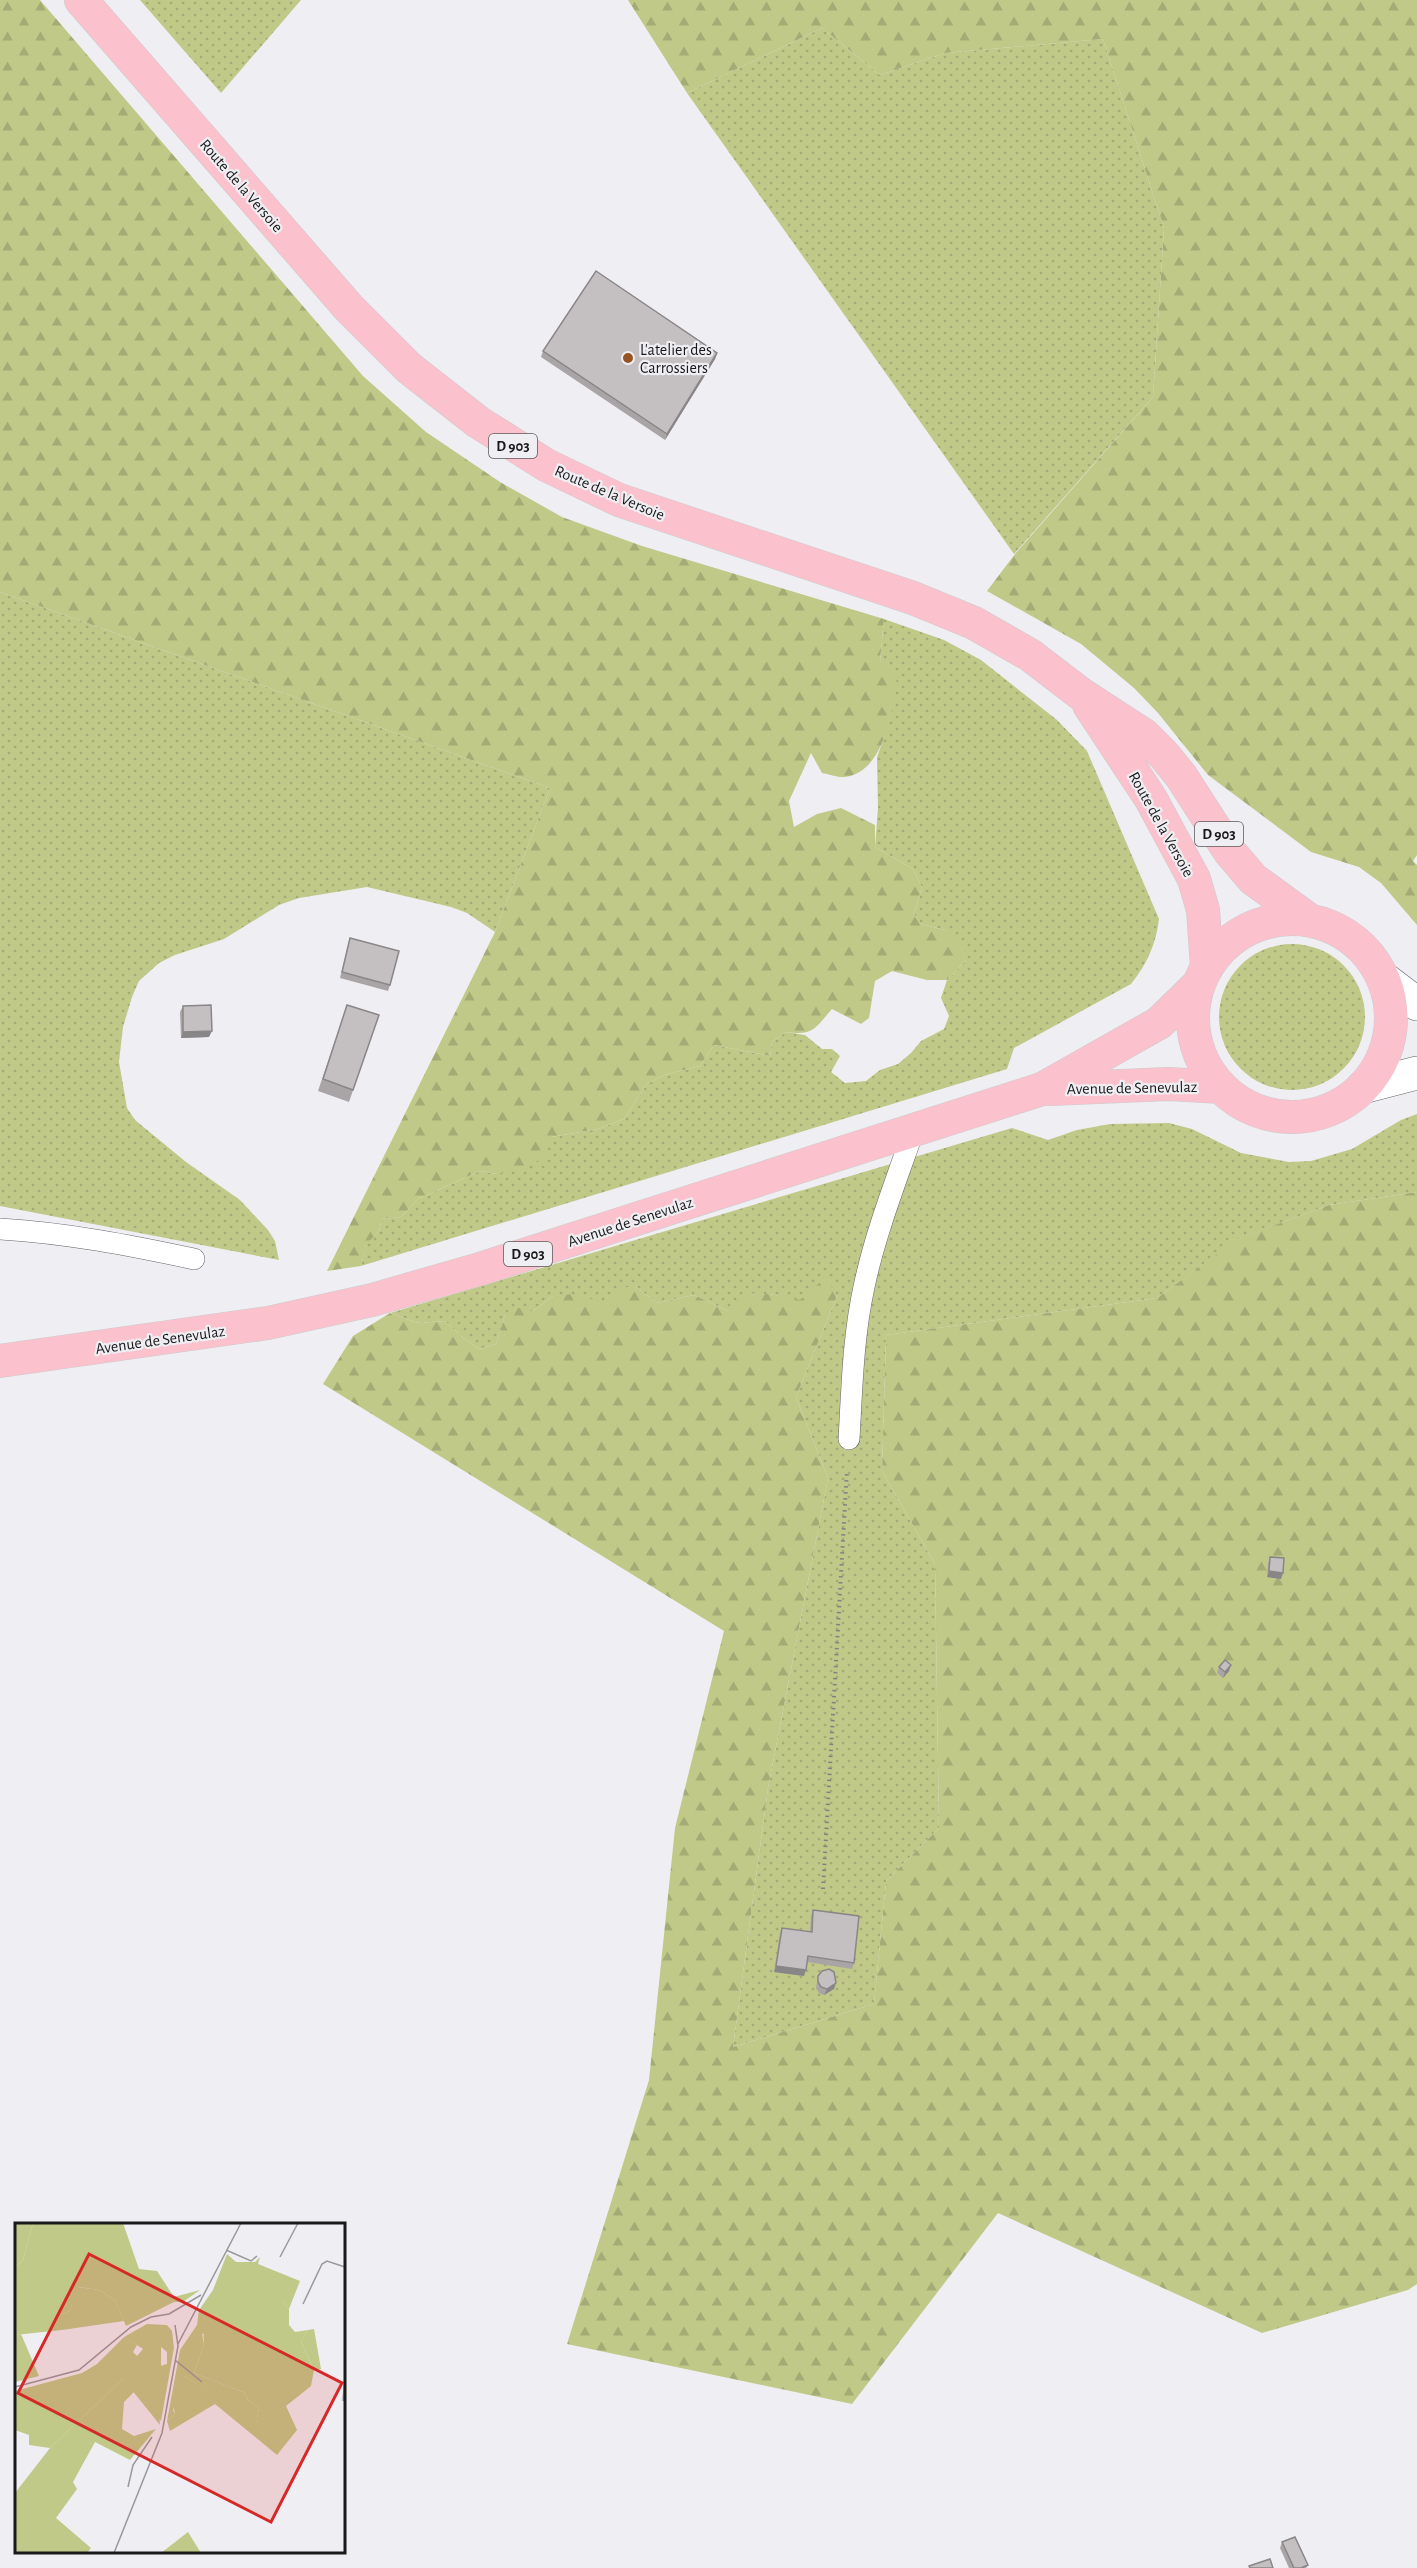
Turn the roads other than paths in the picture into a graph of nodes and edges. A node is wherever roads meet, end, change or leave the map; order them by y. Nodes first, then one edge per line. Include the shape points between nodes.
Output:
1 (81, 0) edge
2 (1081, 694) junction
3 (1308, 919) junction
4 (1202, 976) junction
5 (1383, 978) junction
6 (1417, 1004) edge
7 (1417, 1073) edge
8 (1221, 1087) junction
9 (1363, 1087) junction
10 (1042, 1089) junction
11 (914, 1129) junction
12 (0, 1229) edge
13 (194, 1259) dead end
14 (0, 1361) edge
15 (849, 1438) road end

1 - 2 main road, Route de la Versoie / D 903 via 376,337 478,422 546,465 619,500 945,610 1021,649
2 - 3 main road, Route de la Versoie / D 903 via 1144,735 1164,755 1242,868 1265,890
2 - 4 main road, Route de la Versoie / D 903 via 1151,799 1194,879 1203,910
3 - 4 main road via 1268,921 1250,927 1218,951
3 - 5 main road via 1345,933 1373,960
4 - 8 main road via 1193,1012 1196,1040 1201,1057
4 - 10 main road, Avenue de Senevulaz / D 903 via 1159,1023
5 - 6 main road
5 - 9 main road via 1391,1016 1389,1036 1376,1072
7 - 9 main road
8 - 9 main road via 1247,1106 1293,1117 1338,1106
8 - 10 main road, Avenue de Senevulaz / D 903 via 1169,1084
10 - 11 main road, Avenue de Senevulaz / D 903
11 - 14 main road, Avenue de Senevulaz / D 903 via 372,1300 268,1323
11 - 15 lane via 864,1287 857,1324
12 - 13 lane via 102,1240

